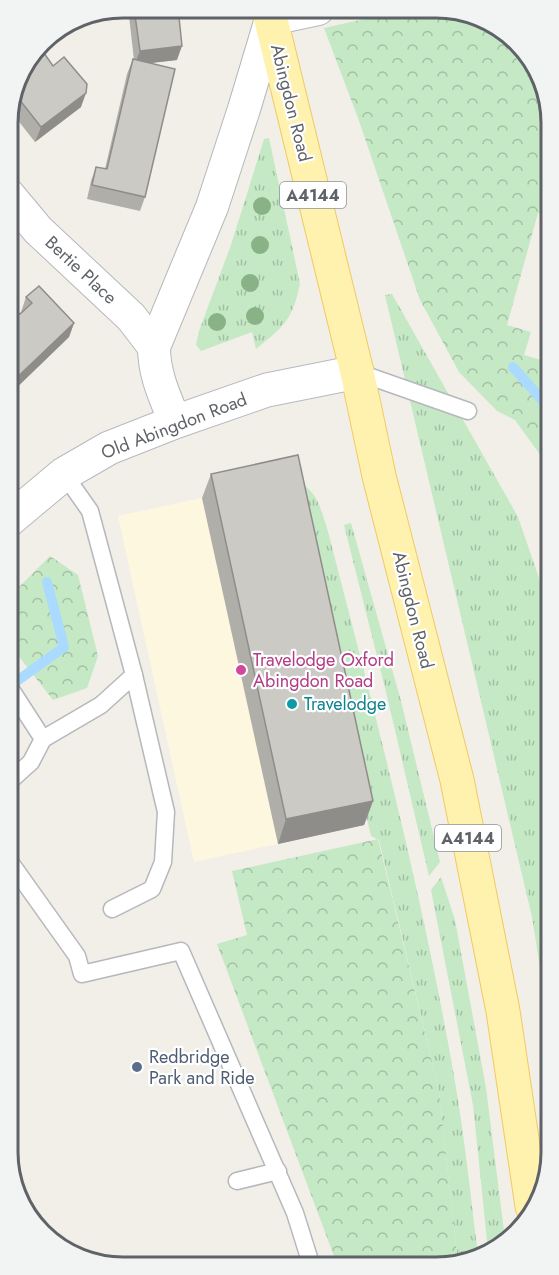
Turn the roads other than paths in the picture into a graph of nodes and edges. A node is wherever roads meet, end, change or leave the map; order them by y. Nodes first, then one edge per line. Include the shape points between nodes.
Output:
1 (268, 18) edge
2 (270, 18) edge
3 (18, 206) edge
4 (154, 347) junction
5 (357, 372) junction
6 (468, 411) dead end
7 (176, 422) junction
8 (64, 474) junction
9 (18, 512) edge
10 (134, 675) junction
11 (18, 700) edge
12 (43, 739) junction
13 (18, 774) edge
14 (18, 873) edge
15 (112, 909) dead end
16 (278, 1171) junction
17 (237, 1181) dead end
18 (531, 1197) edge
19 (309, 1257) edge

1 - 4 street, Abingdon Road via 212,207
2 - 5 main road, Abingdon Road / A4144
3 - 4 street, Bertie Place via 38,230 131,317
4 - 7 street, Abingdon Road via 158,381
5 - 6 lane
5 - 7 street, Old Abingdon Road via 267,390
5 - 18 main road, Abingdon Road / A4144 via 379,476 457,780 503,1011
7 - 8 street, Old Abingdon Road via 110,448
8 - 9 street, Old Abingdon Road
8 - 10 lane via 90,511
10 - 12 lane via 101,705
10 - 15 lane via 166,812 163,862 152,889
11 - 12 lane
12 - 13 lane via 32,762
14 - 16 lane via 77,956 82,974 181,951
16 - 17 lane
16 - 19 lane

